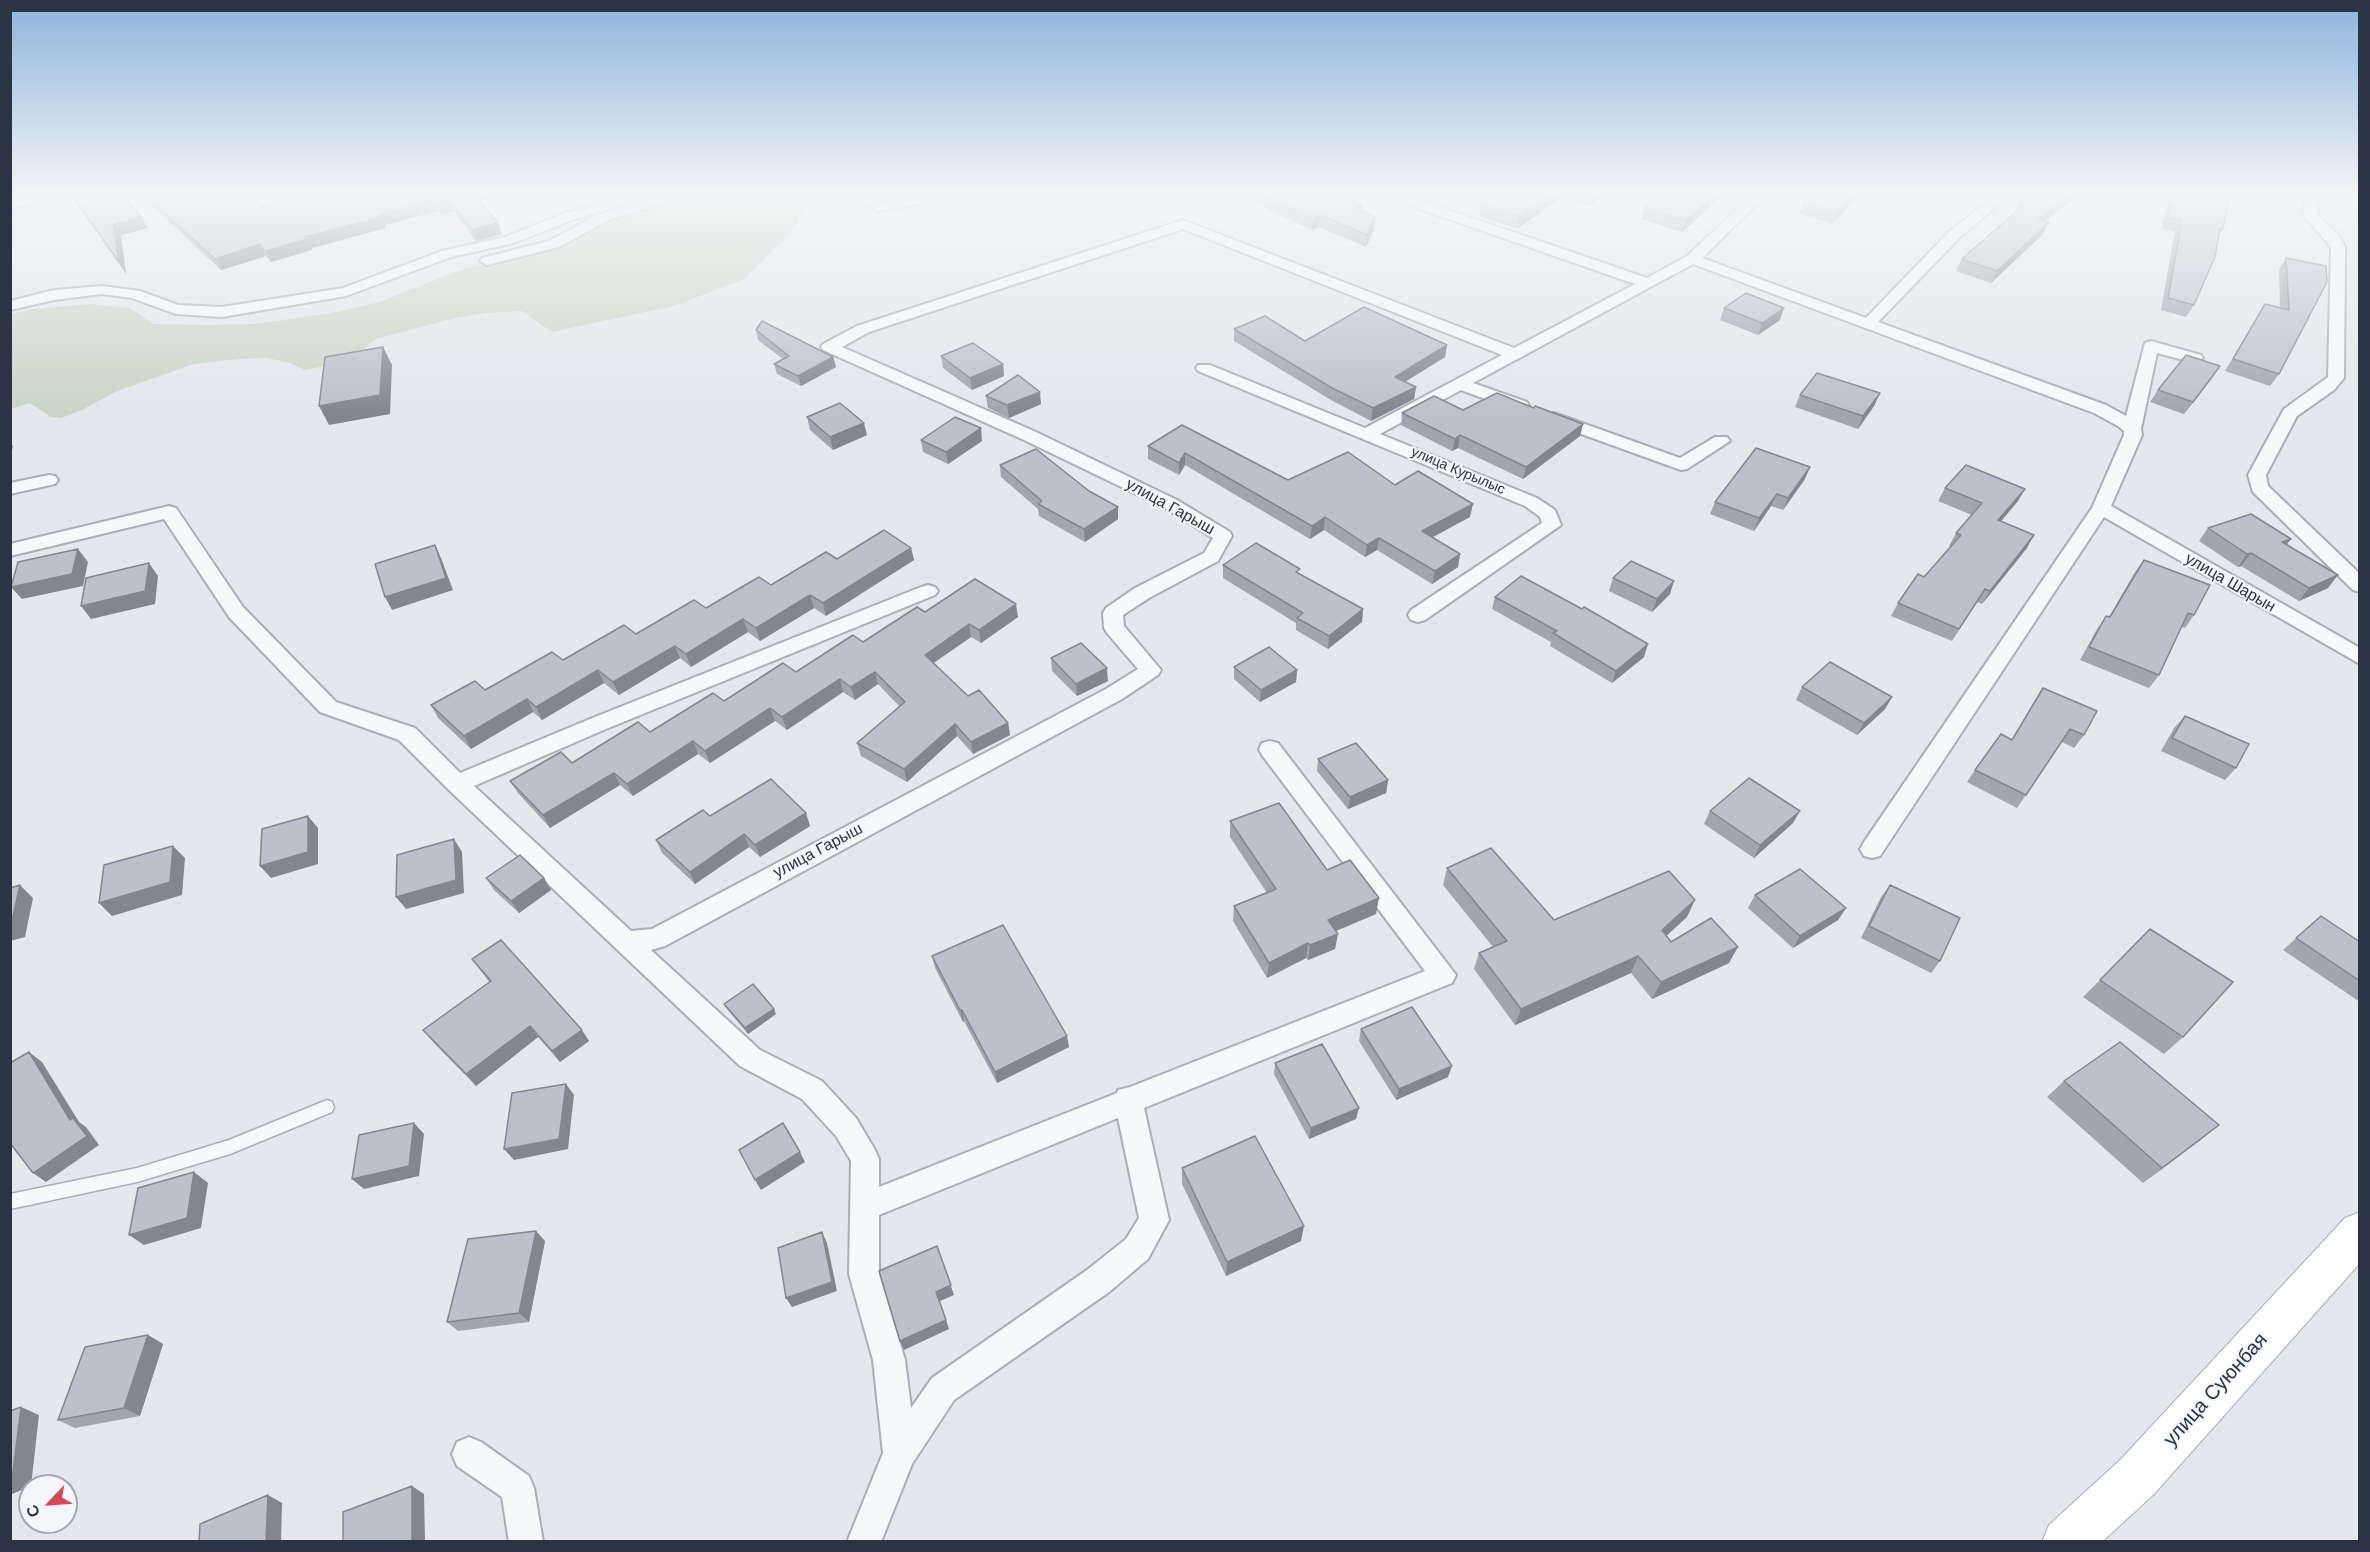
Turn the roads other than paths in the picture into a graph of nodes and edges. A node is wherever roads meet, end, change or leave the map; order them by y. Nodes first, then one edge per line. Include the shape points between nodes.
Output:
1 (411, 268) edge
2 (444, 268) edge
3 (1048, 268) edge
4 (1296, 268) edge
5 (1608, 268) edge
6 (1674, 268) edge
7 (1718, 268) edge
8 (1922, 268) edge
9 (2338, 268) edge
10 (396, 274) junction
11 (1648, 282) junction
12 (10, 306) edge
13 (1869, 323) junction
14 (1515, 354) junction
15 (2195, 358) edge
16 (1204, 368) dead end
17 (1459, 384) junction
18 (2132, 429) junction
19 (1367, 434) junction
20 (1721, 441) dead end
21 (49, 480) dead end
22 (10, 489) edge
23 (2101, 508) junction
24 (10, 550) edge
25 (2360, 586) edge
26 (928, 591) dead end
27 (1418, 615) dead end
28 (2360, 657) edge
29 (1270, 749) dead end
30 (457, 784) junction
31 (1872, 849) dead end
32 (627, 942) junction
33 (1128, 1099) junction
34 (327, 1107) dead end
35 (10, 1202) edge
36 (866, 1206) junction
37 (2360, 1232) edge
38 (900, 1453) junction
39 (469, 1454) dead end
40 (526, 1542) edge
41 (864, 1542) edge
42 (2066, 1542) edge

1 - 10 street
2 - 10 street
3 - 32 street, улица Гарыш via 863,329 829,347 1030,436 1171,504 1223,536 1210,556 1113,613 1114,628 1151,670 1104,700 656,939
4 - 14 street, улица Гарыш
5 - 11 street
6 - 11 street
7 - 13 street
8 - 13 street
9 - 25 street via 2336,378 2290,413 2257,475 2259,488
10 - 12 street via 346,292 222,312 176,309 135,294 102,290
11 - 14 street
13 - 18 street via 2100,409
14 - 17 street
15 - 18 street via 2151,346
16 - 19 street, улица Курылыс
17 - 19 street
17 - 20 street via 1681,465
18 - 23 street via 2133,435
19 - 27 street, улица Курылыс via 1531,502 1548,514 1552,525
21 - 22 street
23 - 28 street, улица Шарын
23 - 31 street
24 - 30 street via 169,512 236,612 328,707 407,734
26 - 30 street
29 - 33 street via 1443,975
30 - 32 street
32 - 36 street via 750,1058 812,1090 846,1127 865,1159
33 - 36 street
33 - 38 street via 1154,1220 1137,1249 1098,1281 943,1389
34 - 35 lane via 230,1148 137,1175
36 - 38 street via 864,1274 889,1360
37 - 42 main road, улица Суюнбая via 2137,1477
38 - 41 street
39 - 40 street via 518,1488

